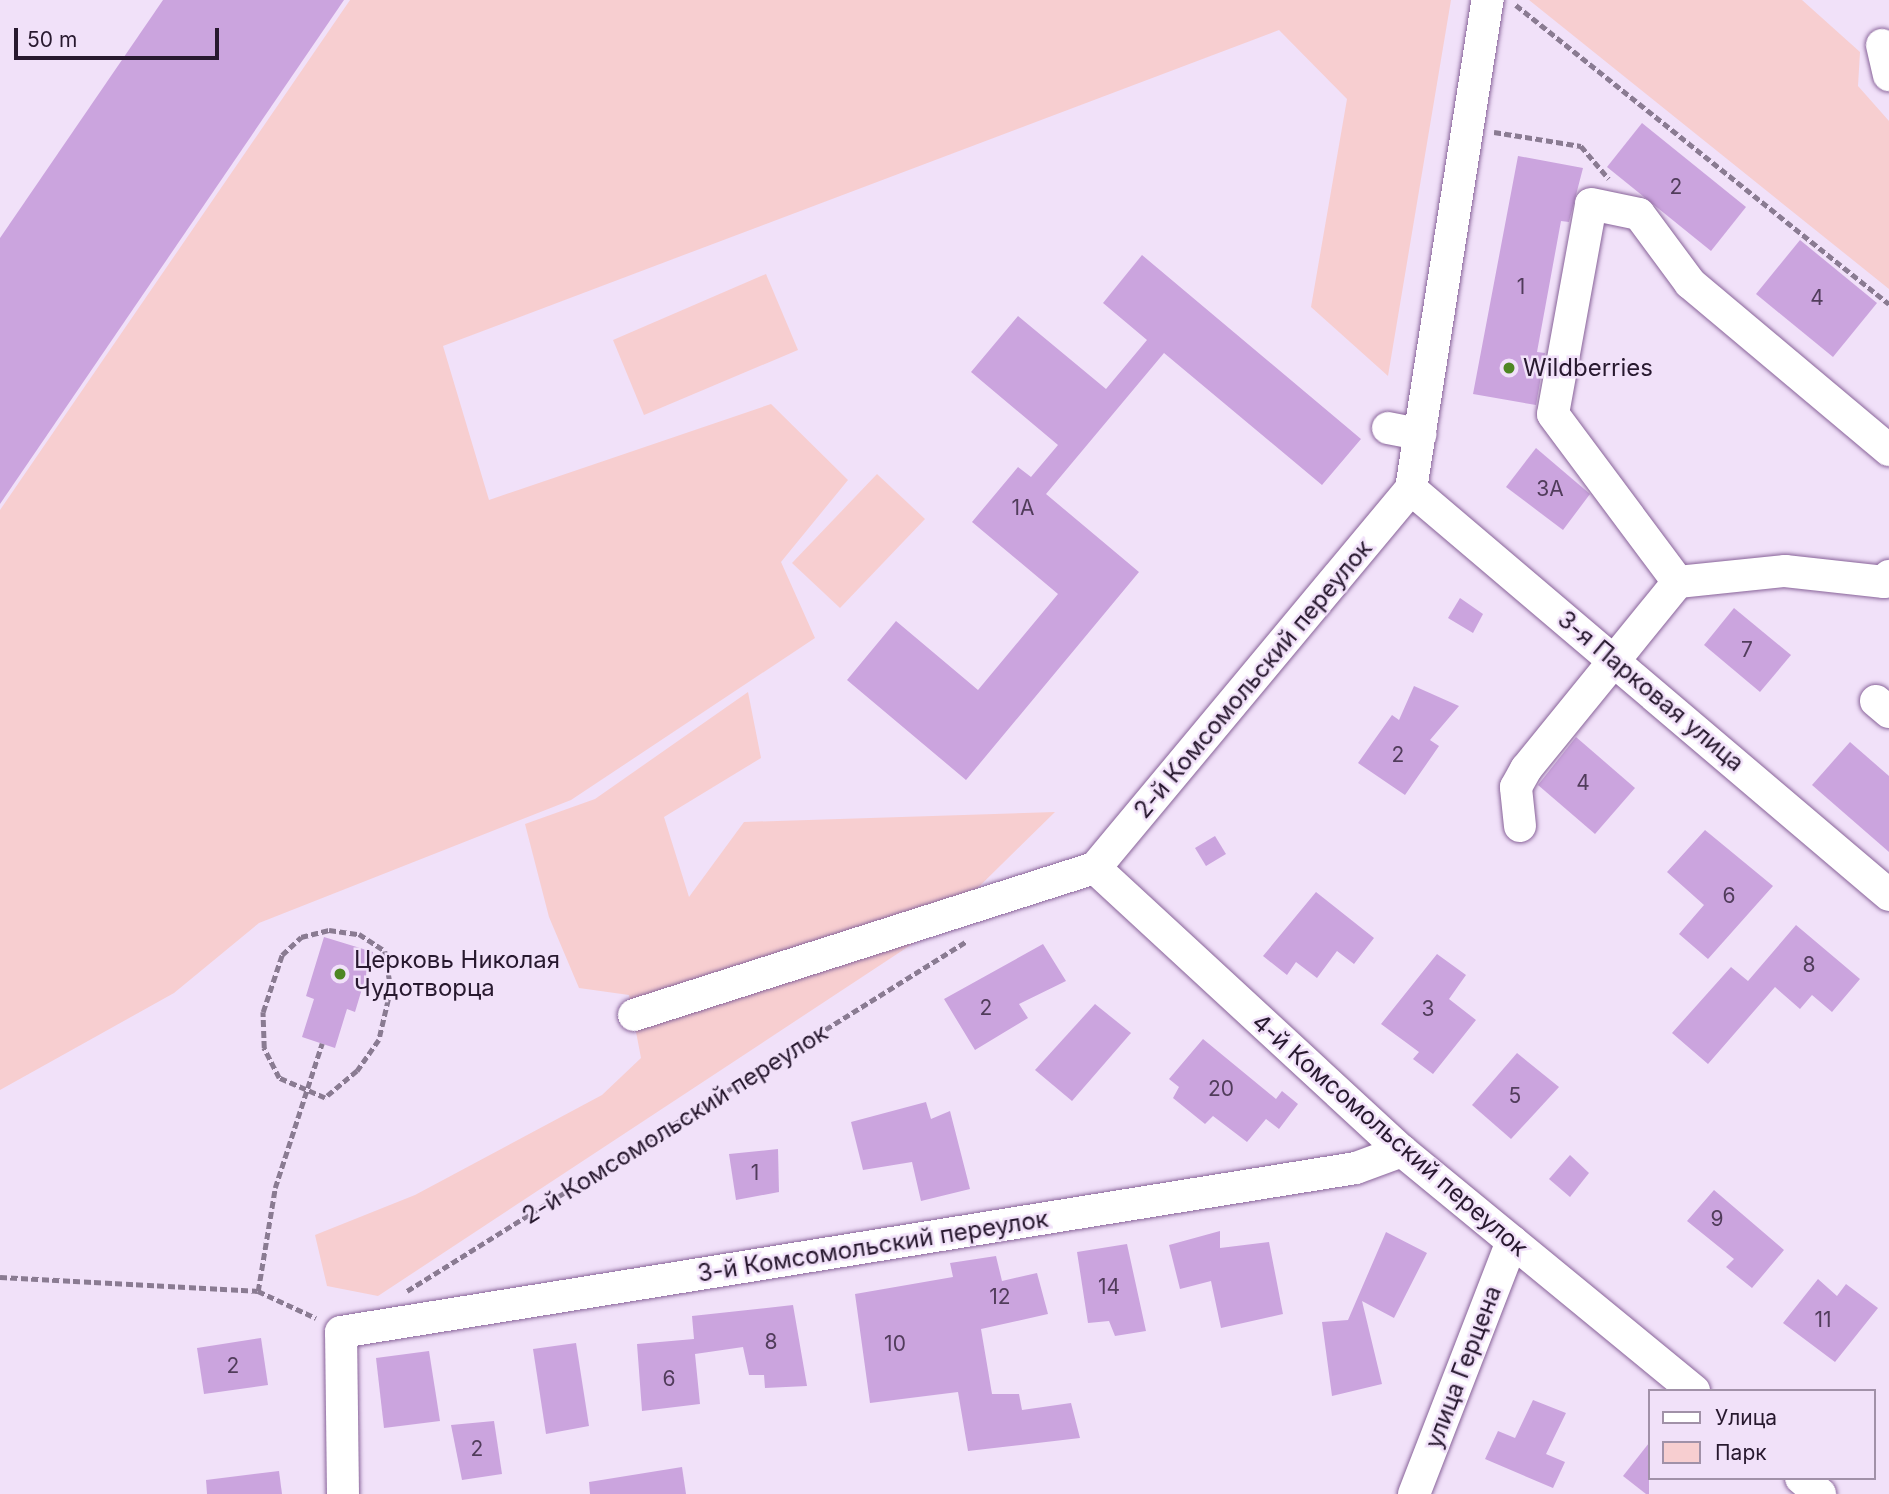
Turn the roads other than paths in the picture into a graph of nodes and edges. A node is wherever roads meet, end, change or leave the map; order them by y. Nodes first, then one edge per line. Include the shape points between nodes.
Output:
1 (1488, 0) edge
2 (1882, 45) dead end
3 (1889, 75) edge
4 (1388, 428) dead end
5 (1420, 433) junction
6 (1889, 450) edge
7 (1411, 489) junction
8 (1889, 576) edge
9 (1678, 582) junction
10 (1615, 660) junction
11 (1520, 825) dead end
12 (1095, 868) junction
13 (1889, 895) edge
14 (634, 1015) dead end
15 (1402, 1151) junction
16 (1512, 1241) junction
17 (1692, 1389) edge
18 (1803, 1480) edge
19 (343, 1494) edge
20 (1414, 1494) edge
21 (1820, 1494) edge

1 - 5 street
2 - 3 street
4 - 5 street
5 - 7 street
6 - 9 street via 1690,283 1639,214 1591,204 1553,414
7 - 10 street, 3-я Парковая улица
7 - 12 street, 2-й Комсомольский переулок
8 - 9 street via 1884,582 1785,570
9 - 10 street
10 - 11 street via 1526,769 1516,787
10 - 13 street, 3-я Парковая улица
12 - 14 street
12 - 15 street, 4-й Комсомольский переулок
15 - 16 street, 4-й Комсомольский переулок
15 - 19 street, 3-й Комсомольский переулок via 1356,1168 341,1332
16 - 17 street, 4-й Комсомольский переулок
16 - 20 street, улица Герцена
18 - 21 street

